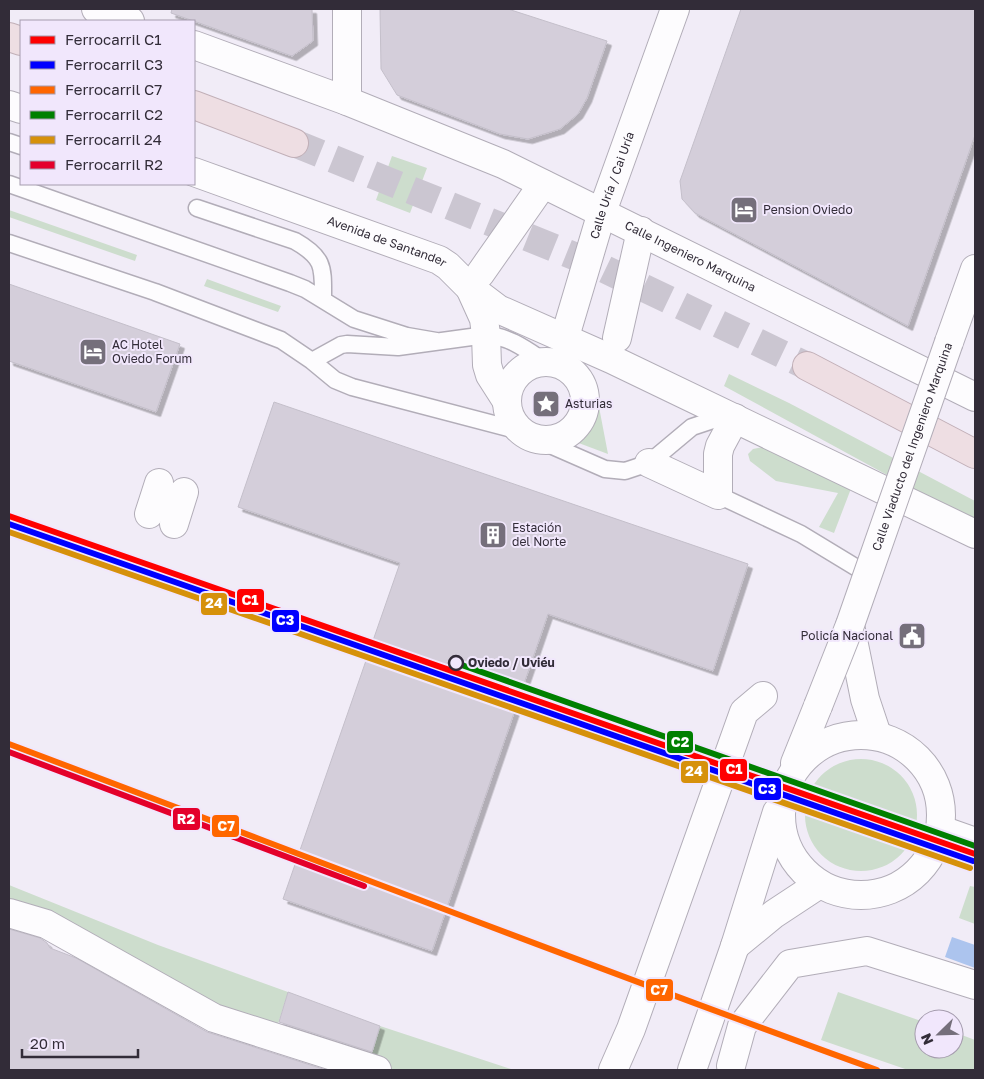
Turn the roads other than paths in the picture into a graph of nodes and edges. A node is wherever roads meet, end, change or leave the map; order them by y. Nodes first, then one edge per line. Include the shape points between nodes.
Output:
1 (96, 9) edge
2 (347, 9) edge
3 (675, 9) edge
4 (127, 20) edge
5 (195, 45) edge
6 (347, 101) junction
7 (195, 105) edge
8 (294, 143) tunnel mouth
9 (195, 172) edge
10 (9, 184) edge
11 (543, 184) junction
12 (197, 208) dead end
13 (602, 212) junction
14 (641, 231) junction
15 (9, 244) edge
16 (975, 269) edge
17 (474, 280) junction
18 (323, 300) junction
19 (486, 335) junction
20 (617, 338) dead end
21 (436, 341) junction
22 (556, 355) junction
23 (312, 361) junction
24 (808, 366) tunnel mouth
25 (975, 397) edge
26 (506, 400) junction
27 (735, 418) junction
28 (530, 436) junction
29 (966, 449) edge
30 (649, 463) junction
31 (159, 483) dead end
32 (184, 492) dead end
33 (718, 495) junction
34 (148, 514) dead end
35 (174, 524) dead end
36 (975, 534) edge
37 (857, 568) dead end
38 (850, 625) junction
39 (750, 699) dead end
40 (873, 723) junction
41 (792, 772) junction
42 (781, 799) junction
43 (941, 830) junction
44 (975, 842) edge
45 (818, 885) junction
46 (9, 913) edge
47 (735, 946) junction
48 (975, 985) edge
49 (694, 1062) edge
50 (617, 1067) edge
51 (737, 1068) edge
52 (377, 1070) edge

1 - 4 street
2 - 6 street
3 - 13 street, Calle Uría / Cai Uría
5 - 6 street
6 - 11 street, Calle Ingeniero Marquina
7 - 8 highway
9 - 17 street, Avenida de Santander via 439,260
10 - 18 lane via 290,283
11 - 13 street, Calle Ingeniero Marquina
11 - 17 street
12 - 18 lane via 305,247 320,264
13 - 14 street, Calle Ingeniero Marquina
13 - 22 street, Calle Uría / Cai Uría
14 - 20 street
14 - 25 street, Calle Ingeniero Marquina
15 - 23 lane via 214,314 281,340
16 - 38 street, Calle Viaducto del Ingeniero Marquina, bridge
17 - 19 street
17 - 22 street, Avenida de Santander via 498,310
18 - 21 lane via 354,319 380,329
19 - 21 lane
19 - 22 lane
19 - 26 street via 485,351 490,375
21 - 23 lane via 398,348 341,345
22 - 26 street via 524,368 515,376 509,384
22 - 27 street via 611,359
22 - 28 street via 575,375 584,393 581,419 574,430 554,440
23 - 28 lane via 335,380 352,387
24 - 29 highway
26 - 28 street via 513,424
27 - 30 lane via 713,420 692,427
27 - 33 street via 718,454
27 - 36 street
28 - 30 lane via 613,471 625,472
30 - 33 street
31 - 34 street
32 - 35 street
33 - 37 lane via 801,534
38 - 40 street
38 - 41 street, Calle Viaducto del Ingeniero Marquina, bridge
39 - 50 street
40 - 41 street via 816,747
40 - 43 street via 929,770 940,796
41 - 42 street
42 - 45 street via 782,834 793,860
42 - 47 street
43 - 44 street
43 - 45 street via 930,858 906,884 880,895 845,895
45 - 47 street via 774,914
46 - 52 street via 46,924 214,1018
47 - 49 street
48 - 51 street via 867,951 790,964 742,1026
49 - 51 street

